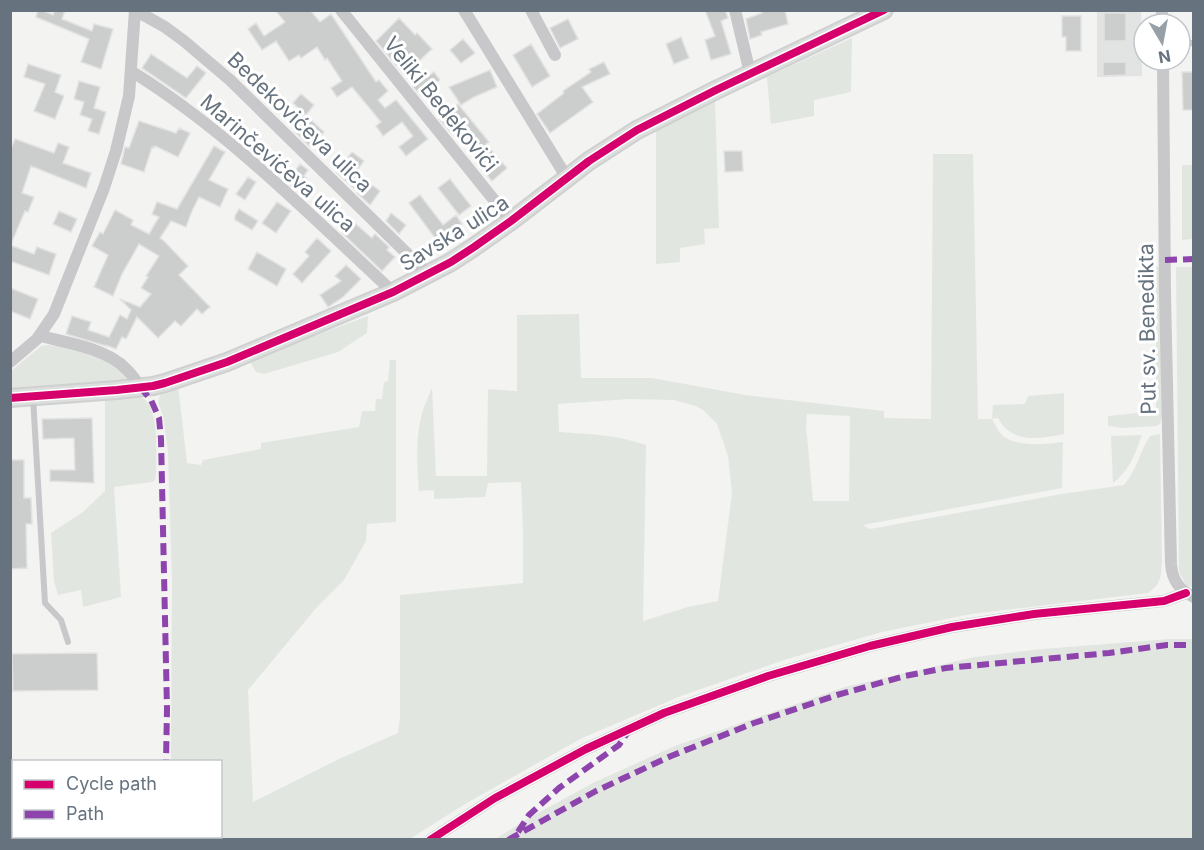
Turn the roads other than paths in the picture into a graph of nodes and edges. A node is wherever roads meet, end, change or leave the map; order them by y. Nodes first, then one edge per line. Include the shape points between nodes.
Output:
1 (341, 10) edge
2 (464, 10) edge
3 (531, 10) edge
4 (735, 10) edge
5 (884, 10) edge
6 (135, 11) edge
7 (555, 55) dead end
8 (131, 71) junction
9 (1163, 72) edge
10 (750, 73) junction
11 (567, 178) junction
12 (511, 221) junction
13 (428, 274) junction
14 (393, 292) junction
15 (40, 336) junction
16 (10, 362) edge
17 (140, 387) junction
18 (33, 396) junction
19 (10, 398) edge
20 (1190, 595) edge
21 (68, 642) dead end
22 (430, 840) edge

1 - 12 street, Veliki Bedekovići
2 - 11 street
3 - 7 street
4 - 10 street
5 - 10 street, Savska ulica
6 - 8 street
6 - 13 street, Bedekovićeva ulica via 165,27 230,80
8 - 14 street, Marinčevićeva ulica via 237,149
8 - 15 street via 129,96 111,169 62,296
9 - 20 street, Put sv. Benedikta via 1171,571 1175,582
10 - 11 street, Savska ulica via 637,130
11 - 12 street, Savska ulica
12 - 13 street, Savska ulica
13 - 14 street, Savska ulica
14 - 17 street, Savska ulica via 227,362 165,383
15 - 16 street
15 - 17 street via 110,357 127,369
17 - 18 street, Savska ulica
18 - 19 street, Savska ulica
18 - 21 lane via 45,603 61,620
20 - 22 street via 952,627 870,645 768,676 664,713 586,749 495,798

